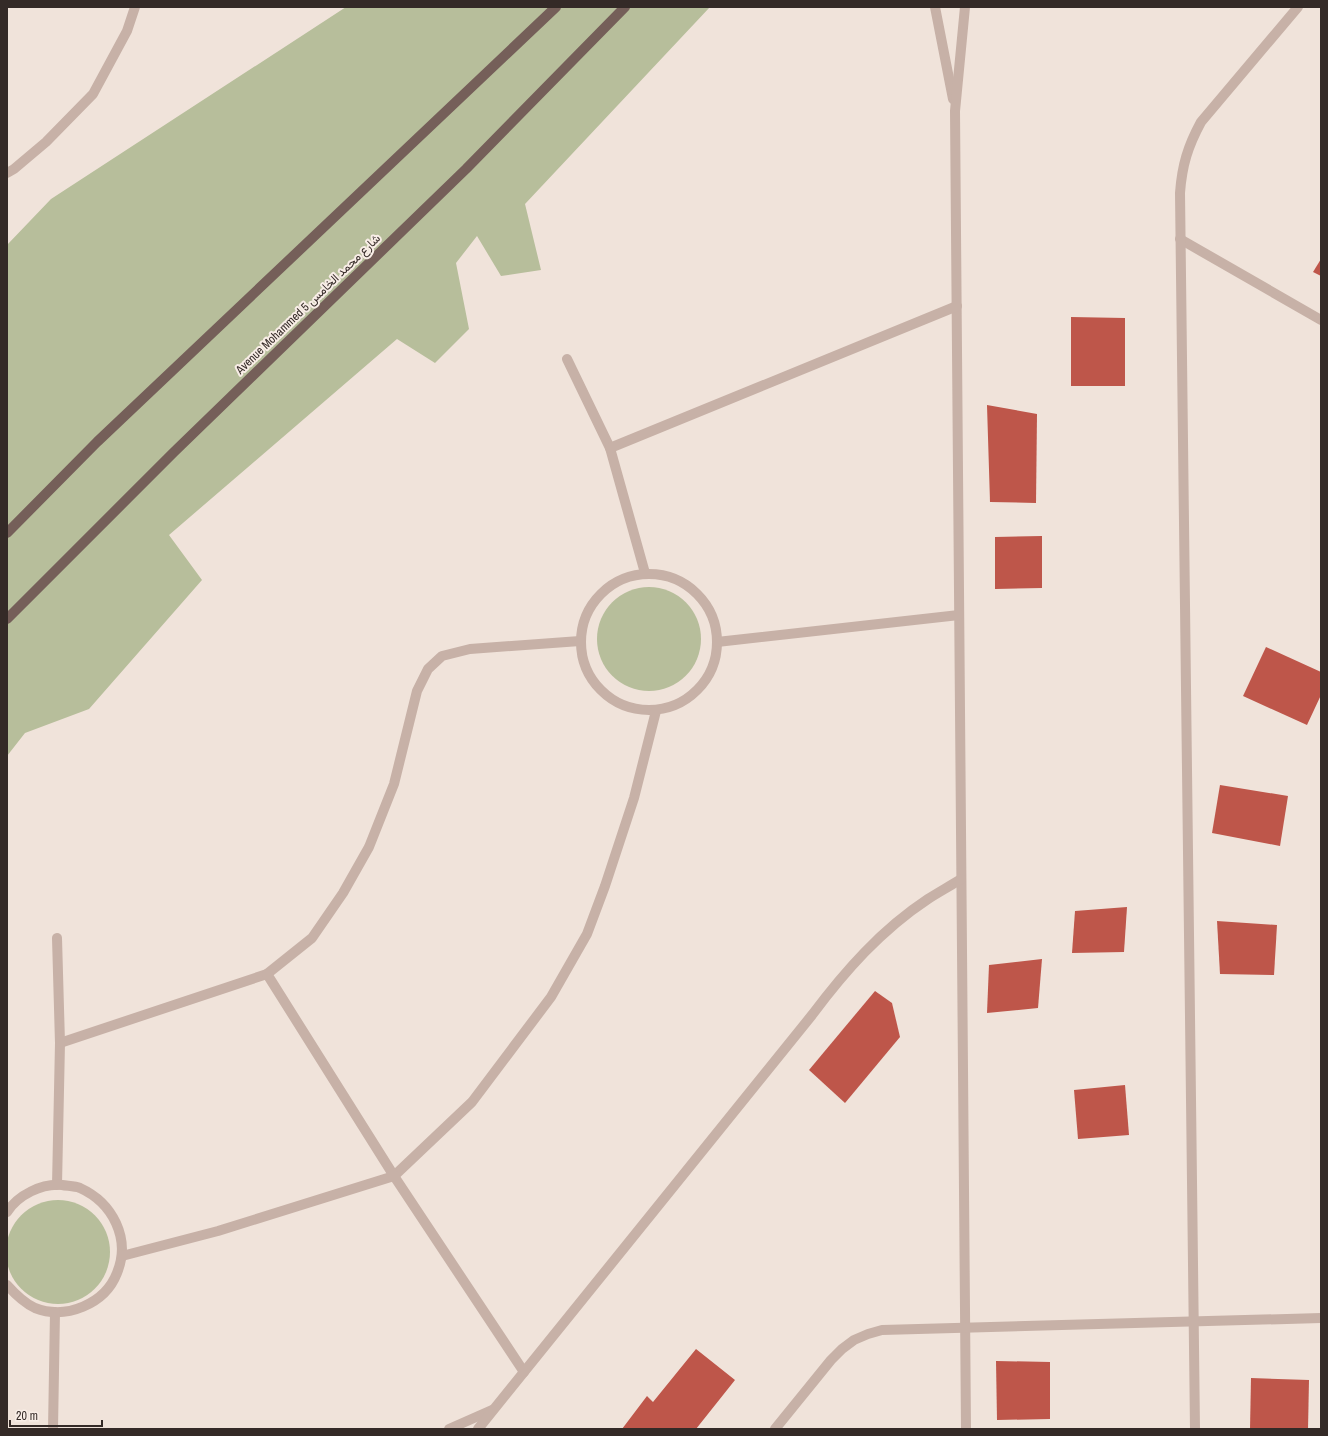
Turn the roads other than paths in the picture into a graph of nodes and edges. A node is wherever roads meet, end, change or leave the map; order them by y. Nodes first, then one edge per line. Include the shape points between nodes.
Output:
1 (135, 7) edge
2 (556, 7) edge
3 (626, 7) edge
4 (935, 7) edge
5 (965, 7) edge
6 (1298, 7) edge
7 (955, 111) junction
8 (7, 173) edge
9 (1180, 238) junction
10 (957, 306) junction
11 (1321, 320) edge
12 (567, 359) dead end
13 (610, 448) junction
14 (7, 533) edge
15 (645, 573) junction
16 (959, 615) junction
17 (7, 619) edge
18 (580, 641) junction
19 (717, 642) junction
20 (656, 711) junction
21 (961, 879) junction
22 (57, 938) dead end
23 (267, 974) junction
24 (60, 1043) junction
25 (394, 1176) junction
26 (57, 1185) junction
27 (7, 1212) edge
28 (122, 1256) junction
29 (7, 1285) edge
30 (55, 1312) junction
31 (1321, 1318) edge
32 (1193, 1321) junction
33 (965, 1327) junction
34 (524, 1372) junction
35 (494, 1409) junction
36 (53, 1429) edge
37 (449, 1429) edge
38 (478, 1429) edge
39 (775, 1429) edge
40 (966, 1429) edge
41 (1195, 1429) edge

1 - 8 street via 127,31 93,94 46,142
2 - 14 main road via 97,442
3 - 17 main road, Avenue Mohammed 5 شارع محمد الخامس via 466,169 174,452
4 - 7 street
5 - 7 street
6 - 9 street via 1212,108 1192,139 1181,174
7 - 10 street
9 - 11 street
9 - 32 street
10 - 13 street
10 - 16 street
12 - 13 street
13 - 15 street
15 - 18 street via 625,577 607,587 593,602 583,621
15 - 19 street via 667,576 687,585 703,600 714,620
16 - 19 street
16 - 21 street
18 - 20 street via 583,664 594,684 611,700 633,709
18 - 23 street via 470,649 442,656 428,669 417,691 394,784 369,847 343,893 312,938
19 - 20 street via 714,661 706,680 692,695 675,705
20 - 25 street via 634,798 588,934 551,997 472,1102
21 - 33 street
21 - 34 street via 894,925 836,982
22 - 24 street
23 - 24 street
23 - 25 street
24 - 26 street
25 - 28 street via 218,1231
25 - 34 street
26 - 27 street via 38,1188 21,1197
26 - 28 street via 78,1188 98,1198 112,1214 121,1234
28 - 30 street via 117,1274 106,1290 92,1303 74,1310
29 - 30 street via 18,1298 35,1308
30 - 36 street
31 - 32 street
32 - 33 street
32 - 41 street
33 - 39 street via 882,1330 854,1340 831,1360
33 - 40 street
34 - 35 street
35 - 37 street
35 - 38 street

